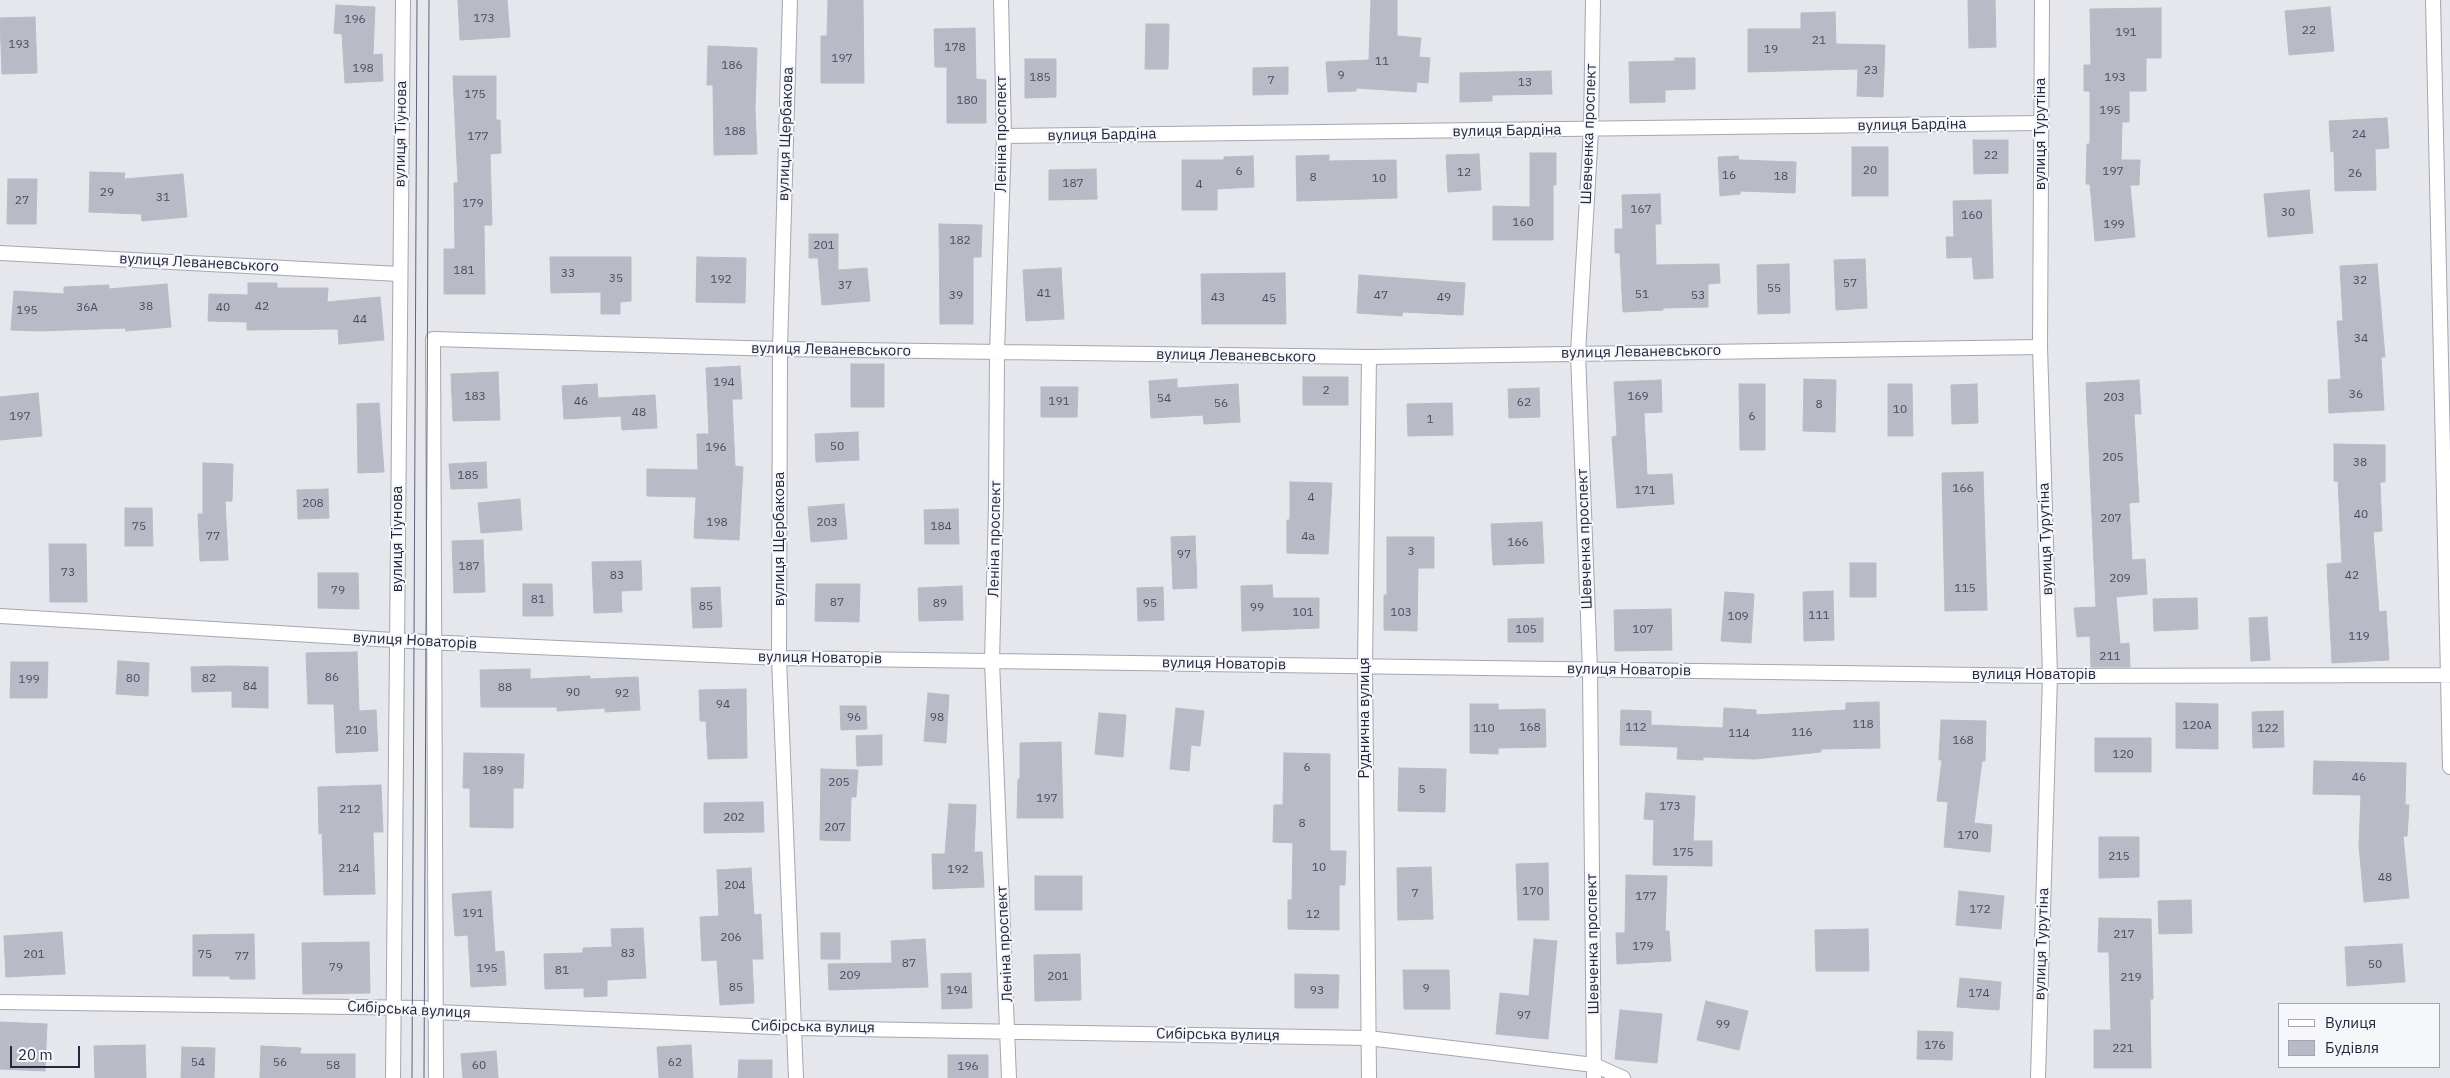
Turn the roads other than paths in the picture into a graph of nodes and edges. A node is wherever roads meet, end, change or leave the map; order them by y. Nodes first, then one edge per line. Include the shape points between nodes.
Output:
1 (403, 0) edge
2 (790, 0) edge
3 (1001, 0) edge
4 (1593, 0) edge
5 (2042, 0) edge
6 (2433, 0) edge
7 (2041, 123) junction
8 (1591, 130) junction
9 (1004, 136) junction
10 (0, 252) edge
11 (399, 274) junction
12 (2040, 347) junction
13 (780, 349) junction
14 (997, 353) junction
15 (1578, 353) junction
16 (1369, 357) junction
17 (0, 616) edge
18 (397, 640) junction
19 (434, 642) junction
20 (779, 658) junction
21 (992, 661) junction
22 (1364, 666) junction
23 (1590, 670) junction
24 (2450, 675) edge
25 (2050, 676) junction
26 (2450, 767) edge
27 (0, 1002) edge
28 (394, 1007) junction
29 (436, 1012) junction
30 (796, 1028) junction
31 (1009, 1030) junction
32 (1368, 1038) junction
33 (1594, 1071) edge
34 (393, 1078) edge
35 (436, 1078) edge
36 (796, 1078) edge
37 (1009, 1078) edge
38 (1369, 1078) edge
39 (1622, 1078) edge
40 (2038, 1078) edge

1 - 11 street, вулиця Тіунова
2 - 13 street, вулиця Щербакова
3 - 9 street, Леніна проспект
4 - 8 street, Шевченка проспект
5 - 7 street, вулиця Турутіна
6 - 24 street
7 - 8 street, вулиця Бардіна
7 - 12 street, вулиця Турутіна
8 - 9 street, вулиця Бардіна
8 - 15 street, Шевченка проспект
9 - 14 street, Леніна проспект
10 - 11 street, вулиця Леваневського
11 - 18 street, вулиця Тіунова
12 - 15 street, вулиця Леваневського
12 - 25 street, вулиця Турутіна
13 - 14 street, вулиця Леваневського
13 - 19 street, вулиця Леваневського via 433,339
13 - 20 street, вулиця Щербакова
14 - 16 street, вулиця Леваневського
14 - 21 street, Леніна проспект
15 - 16 street, вулиця Леваневського
15 - 23 street, Шевченка проспект
16 - 22 street, Руднична вулиця
17 - 18 street, вулиця Новаторів
18 - 19 street, вулиця Новаторів
18 - 28 street, вулиця Тіунова
19 - 20 street, вулиця Новаторів
19 - 29 street
20 - 21 street, вулиця Новаторів
20 - 30 street, вулиця Щербакова
21 - 22 street, вулиця Новаторів
21 - 31 street, Леніна проспект
22 - 23 street, вулиця Новаторів
22 - 32 street, Руднична вулиця
23 - 25 street, вулиця Новаторів
23 - 33 street, Шевченка проспект
24 - 25 street, вулиця Новаторів
24 - 26 street
25 - 40 street, вулиця Турутіна
27 - 28 street, Сибірська вулиця
28 - 29 street, Сибірська вулиця via 424,1008
28 - 34 street, вулиця Тіунова
29 - 30 street, Сибірська вулиця
29 - 35 street
30 - 31 street, Сибірська вулиця
30 - 36 street, вулиця Щербакова
31 - 32 street, Сибірська вулиця
31 - 37 street, Леніна проспект
32 - 33 street, Сибірська вулиця
32 - 38 street, Руднична вулиця
33 - 39 street, Сибірська вулиця

